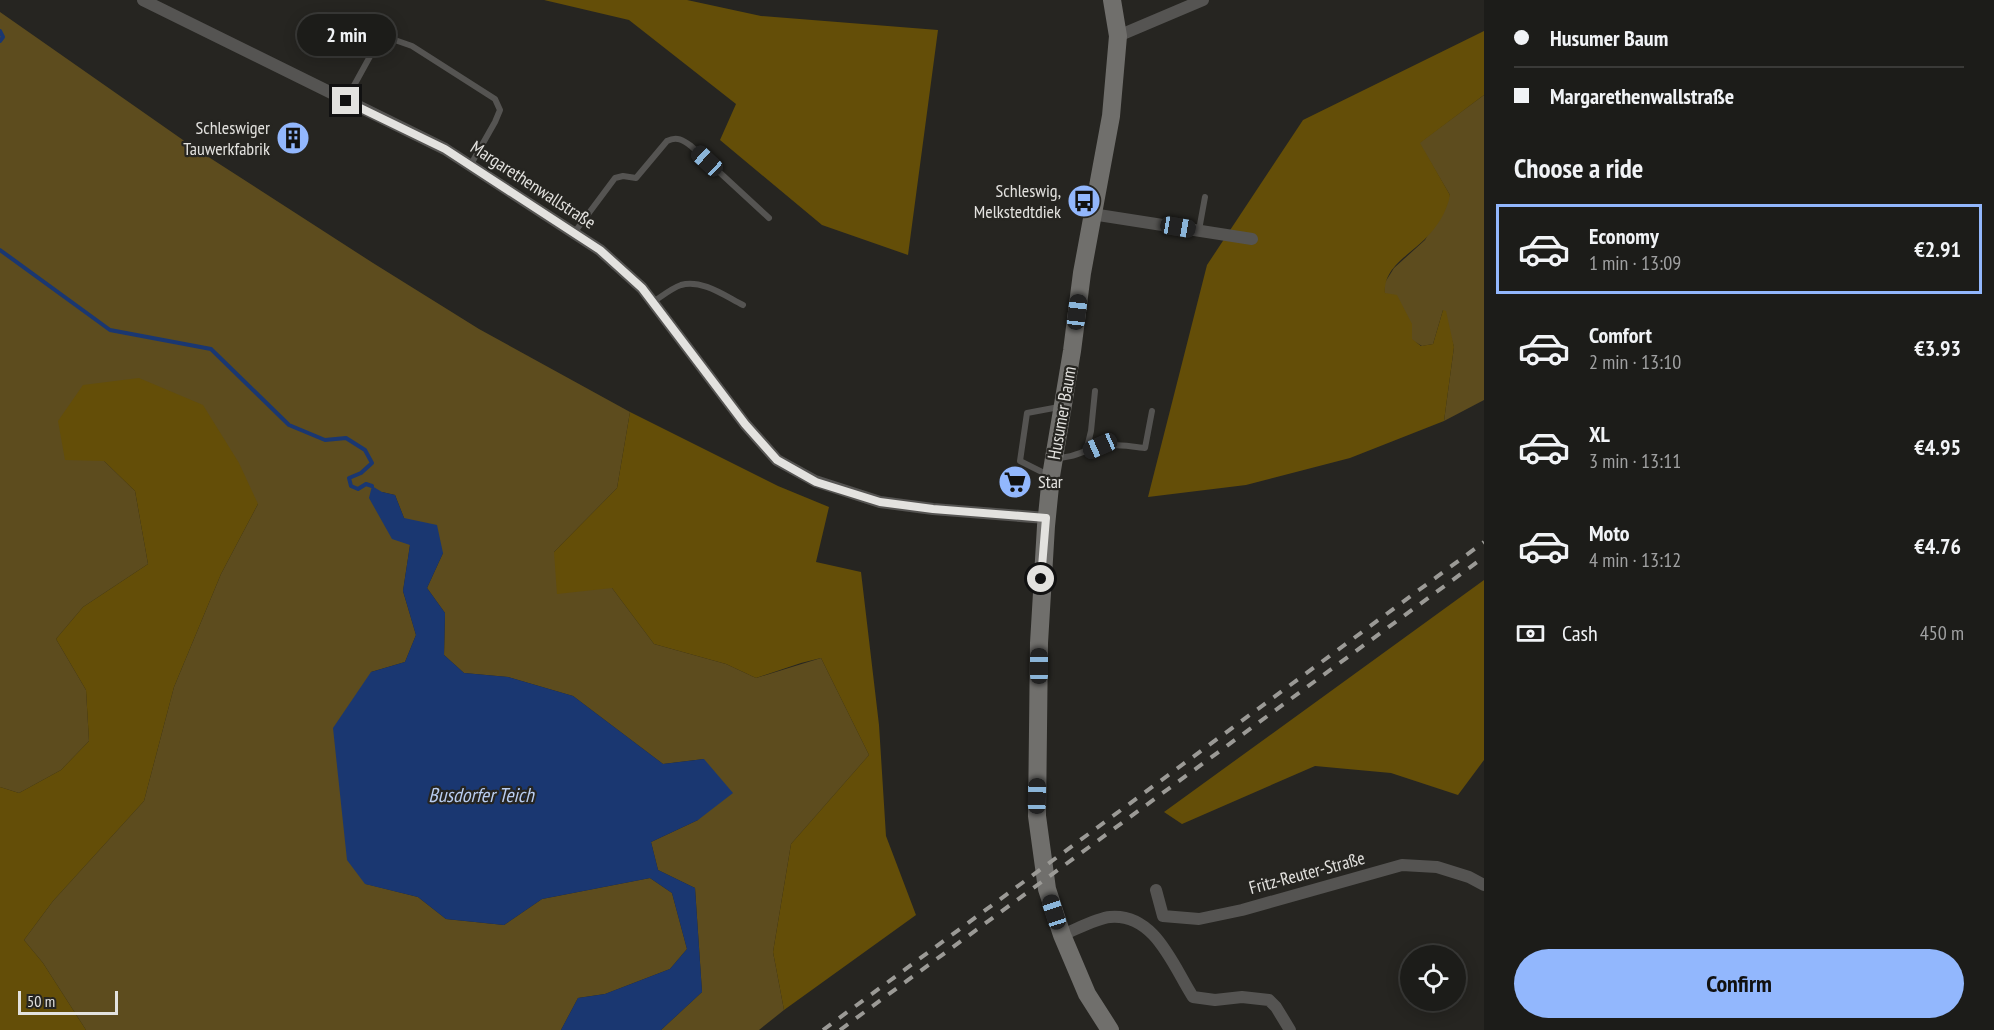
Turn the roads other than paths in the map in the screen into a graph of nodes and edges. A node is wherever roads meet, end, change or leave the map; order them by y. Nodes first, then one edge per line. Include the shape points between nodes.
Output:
1 (143, 0) edge
2 (1112, 0) edge
3 (1203, 0) edge
4 (1118, 36) junction
5 (346, 101) junction
6 (470, 166) junction
7 (1205, 197) dead end
8 (1092, 214) junction
9 (769, 218) dead end
10 (1199, 230) junction
11 (574, 233) junction
12 (1252, 239) dead end
13 (652, 302) junction
14 (743, 305) dead end
15 (1095, 391) dead end
16 (1063, 407) junction
17 (1152, 411) dead end
18 (1086, 452) junction
19 (1053, 467) junction
20 (1046, 518) junction
21 (1484, 885) edge
22 (1156, 890) dead end
23 (1062, 935) junction
24 (1110, 1030) edge
25 (1290, 1030) edge

1 - 5 street, Margarethenwallstraße
2 - 4 street, Husumer Baum
3 - 4 street
4 - 8 street, Husumer Baum via 1111,116
5 - 6 street, Margarethenwallstraße via 445,149
5 - 6 lane via 379,40 392,39 412,46 495,99 500,110
6 - 11 street, Margarethenwallstraße
7 - 10 lane
8 - 10 street
8 - 16 street, Husumer Baum
9 - 11 lane via 691,146 672,138 636,178 615,178
10 - 12 street
11 - 13 street, Margarethenwallstraße via 600,250
13 - 14 lane via 680,285 693,283
13 - 20 street, Margarethenwallstraße via 777,460 816,482 880,502
15 - 18 lane
16 - 19 street, Husumer Baum
16 - 19 lane via 1027,413 1020,461
17 - 18 lane via 1145,448 1112,444
18 - 19 lane
19 - 20 street, Husumer Baum
20 - 23 street, Husumer Baum via 1039,643 1037,816 1047,889
21 - 22 street, Fritz-Reuter-Straße via 1437,867 1402,866 1199,918 1163,916
23 - 24 street, Husumer Baum via 1087,994
23 - 25 street via 1110,917 1135,920 1156,937 1193,997 1269,1000

